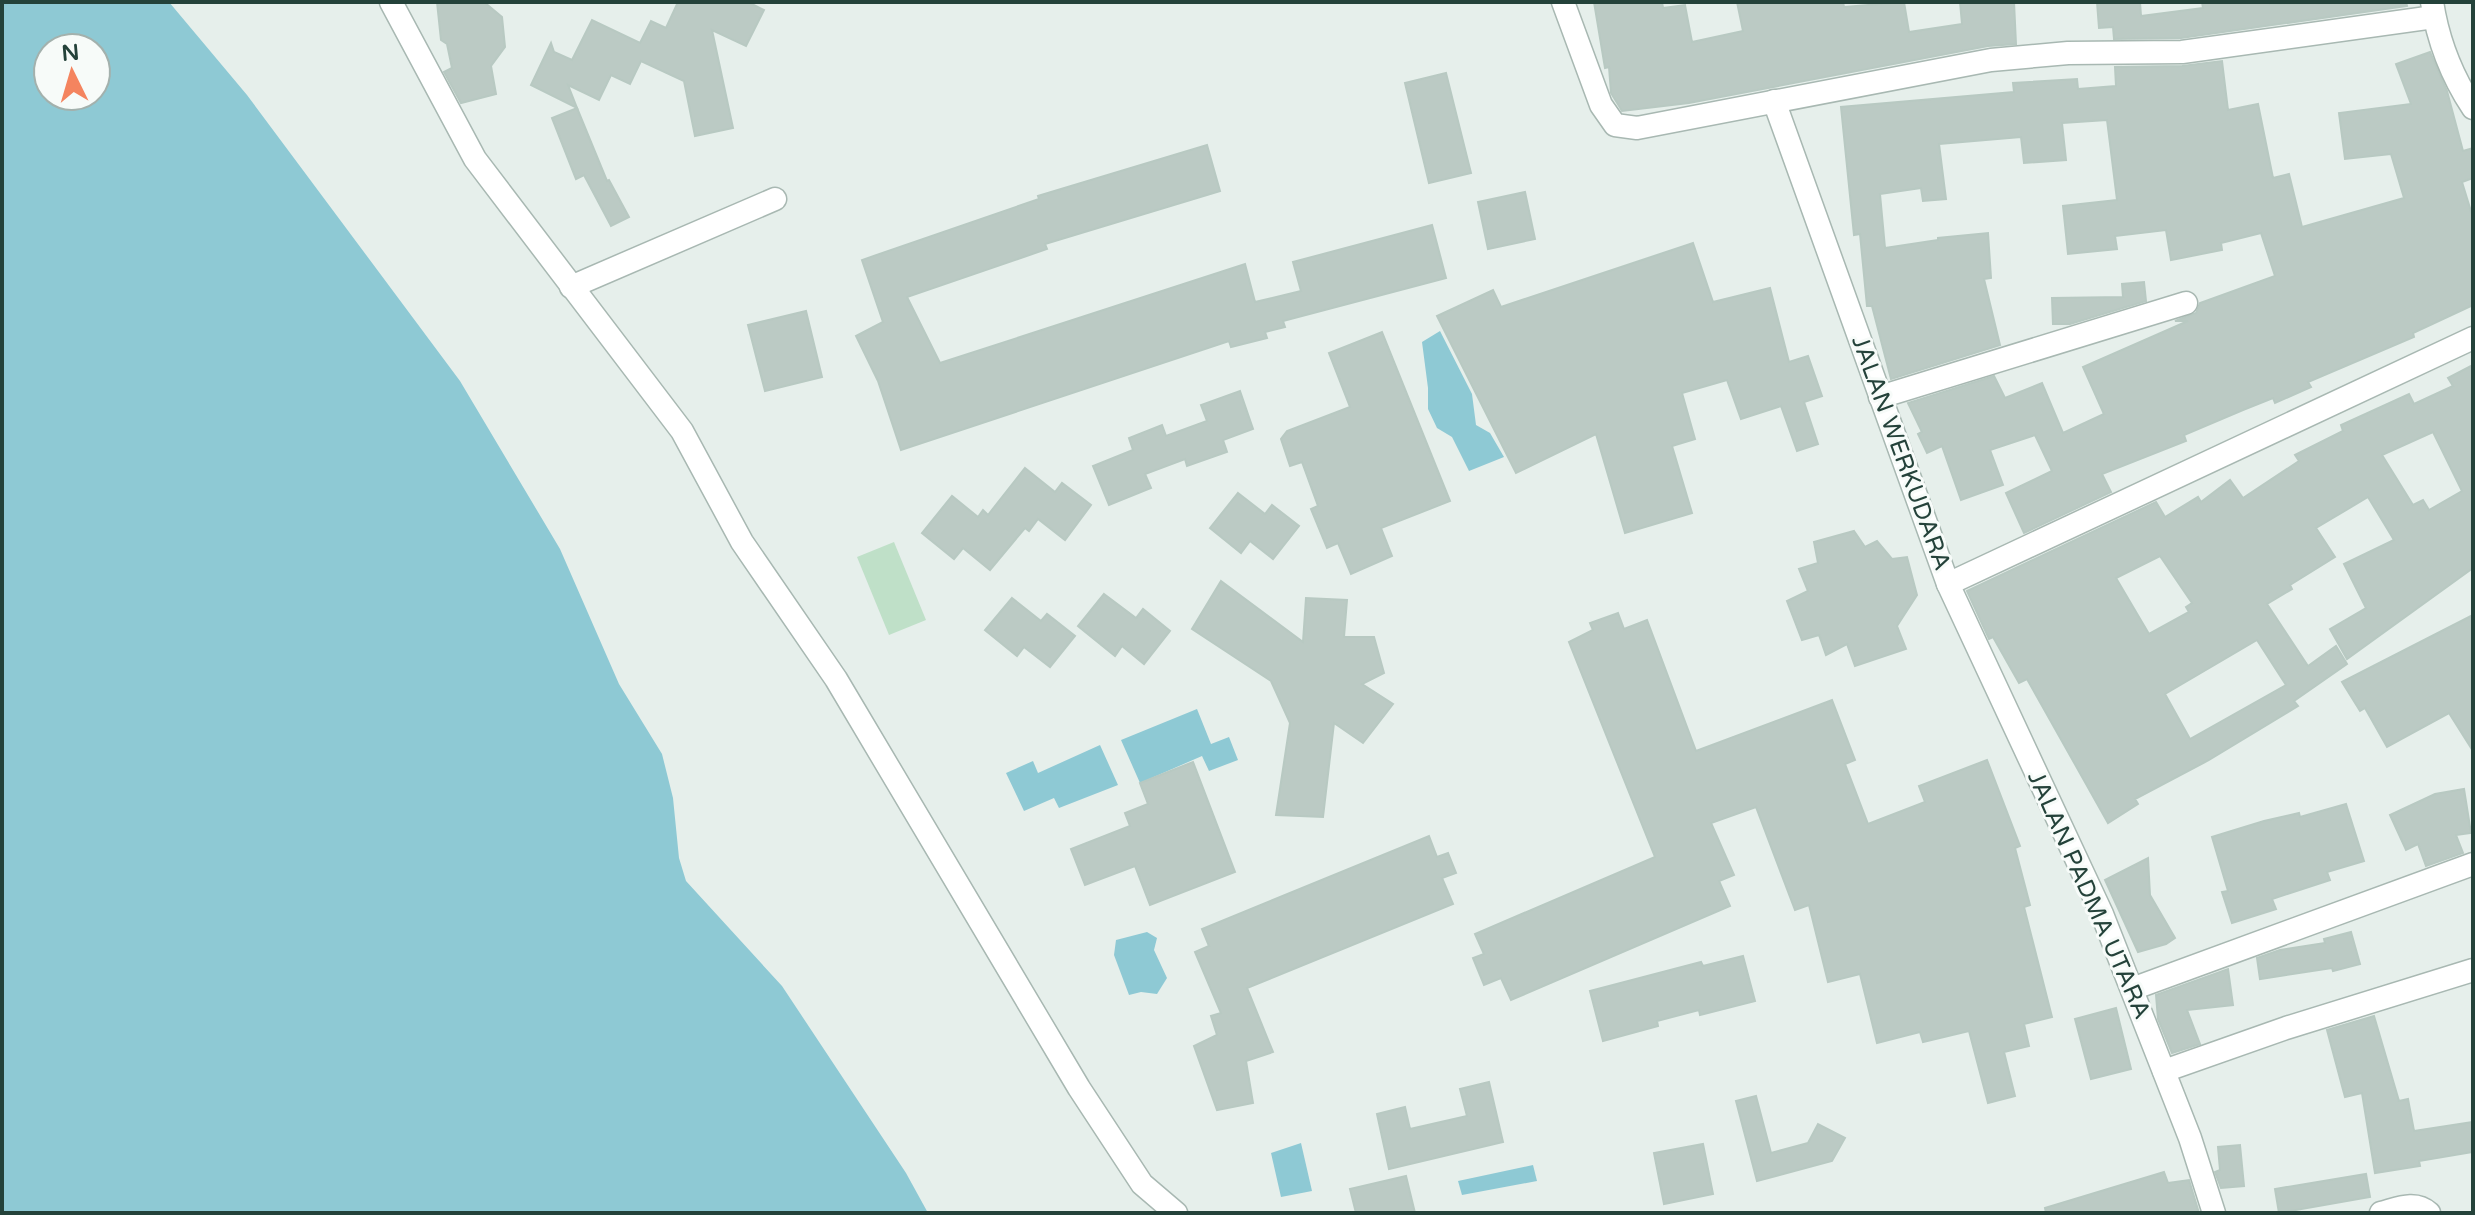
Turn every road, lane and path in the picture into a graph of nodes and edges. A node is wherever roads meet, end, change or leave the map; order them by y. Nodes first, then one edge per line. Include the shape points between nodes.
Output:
1 (391, 2) edge
2 (1563, 2) edge
3 (2433, 9) edge
4 (1774, 101) junction
5 (2473, 108) edge
6 (775, 199) dead end
7 (571, 287) junction
8 (2186, 303) dead end
9 (2473, 338) edge
10 (1880, 397) junction
11 (1948, 584) junction
12 (2473, 864) edge
13 (2473, 970) edge
14 (2132, 989) junction
15 (2164, 1071) junction
16 (1176, 1213) edge
17 (2214, 1213) edge
18 (2381, 1213) edge
19 (2429, 1213) edge

1 - 7 street via 475,159
2 - 4 street via 1601,105 1615,125 1637,128
3 - 4 street via 2182,52 1991,60
3 - 5 street via 2450,68
4 - 10 street, JALAN WERKUDARA
6 - 7 street
7 - 16 street via 682,431 742,542 836,679 1079,1088 1142,1184
8 - 10 street
9 - 11 street, JALAN WERKUDARA
10 - 11 street, JALAN WERKUDARA
11 - 14 street, JALAN PADMA UTARA
12 - 14 street
13 - 15 street
14 - 15 street, JALAN PADMA UTARA
15 - 17 street, JALAN PADMA UTARA
18 - 19 street via 2412,1205

